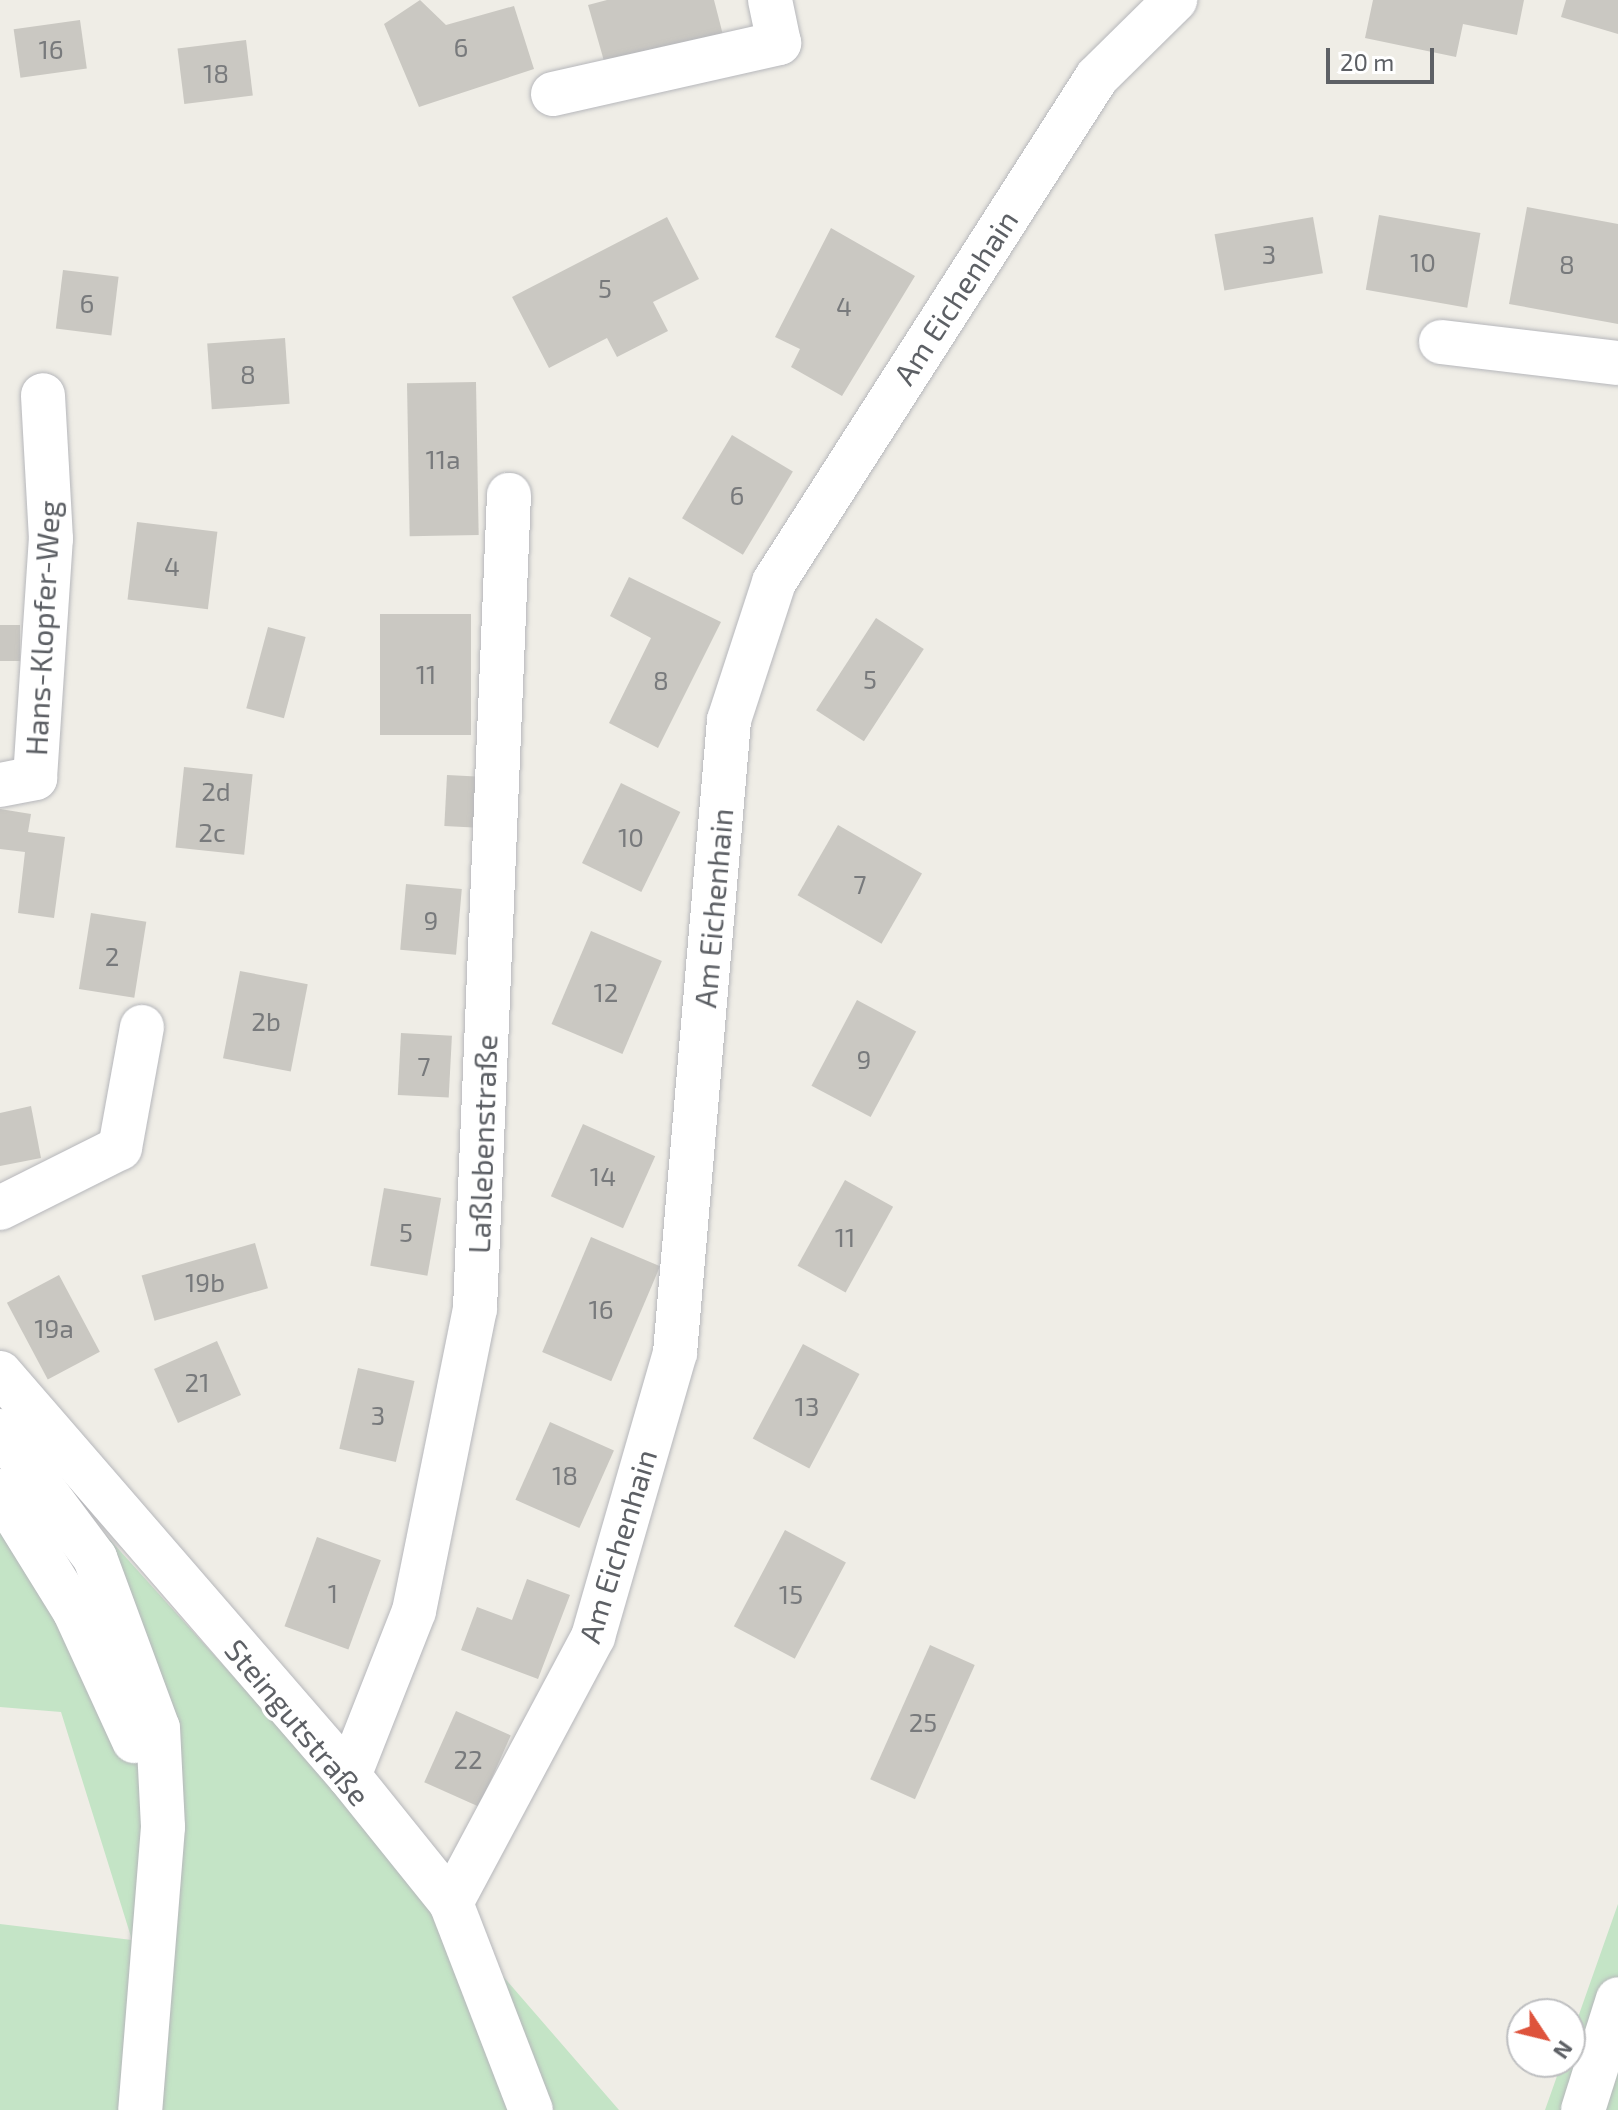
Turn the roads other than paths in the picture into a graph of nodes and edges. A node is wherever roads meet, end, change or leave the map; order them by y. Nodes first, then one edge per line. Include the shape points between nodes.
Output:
1 (770, 0) edge
2 (1175, 0) edge
3 (553, 94) dead end
4 (1441, 342) dead end
5 (1618, 363) edge
6 (43, 395) dead end
7 (509, 495) dead end
8 (0, 785) edge
9 (142, 1027) dead end
10 (0, 1208) edge
11 (0, 1373) edge
12 (0, 1431) edge
13 (0, 1491) edge
14 (349, 1776) junction
15 (163, 1827) junction
16 (451, 1903) junction
17 (1618, 1999) edge
18 (140, 2110) edge
19 (531, 2110) edge
20 (1583, 2110) edge

1 - 3 street via 779,43
2 - 16 street, Am Eichenhain via 1097,77 774,582 729,720 675,1353 593,1637
4 - 5 street
6 - 8 street, Hans-Klopfer-Weg via 51,539 35,778
7 - 14 street, Laßlebenstraße via 475,1309 414,1611
9 - 10 street via 120,1148
11 - 14 street, Steingutstraße
12 - 15 street via 95,1558 158,1728
13 - 15 street via 75,1612 127,1723
14 - 16 street, Steingutstraße
15 - 18 street
16 - 19 street, Steingutstraße
17 - 20 street

